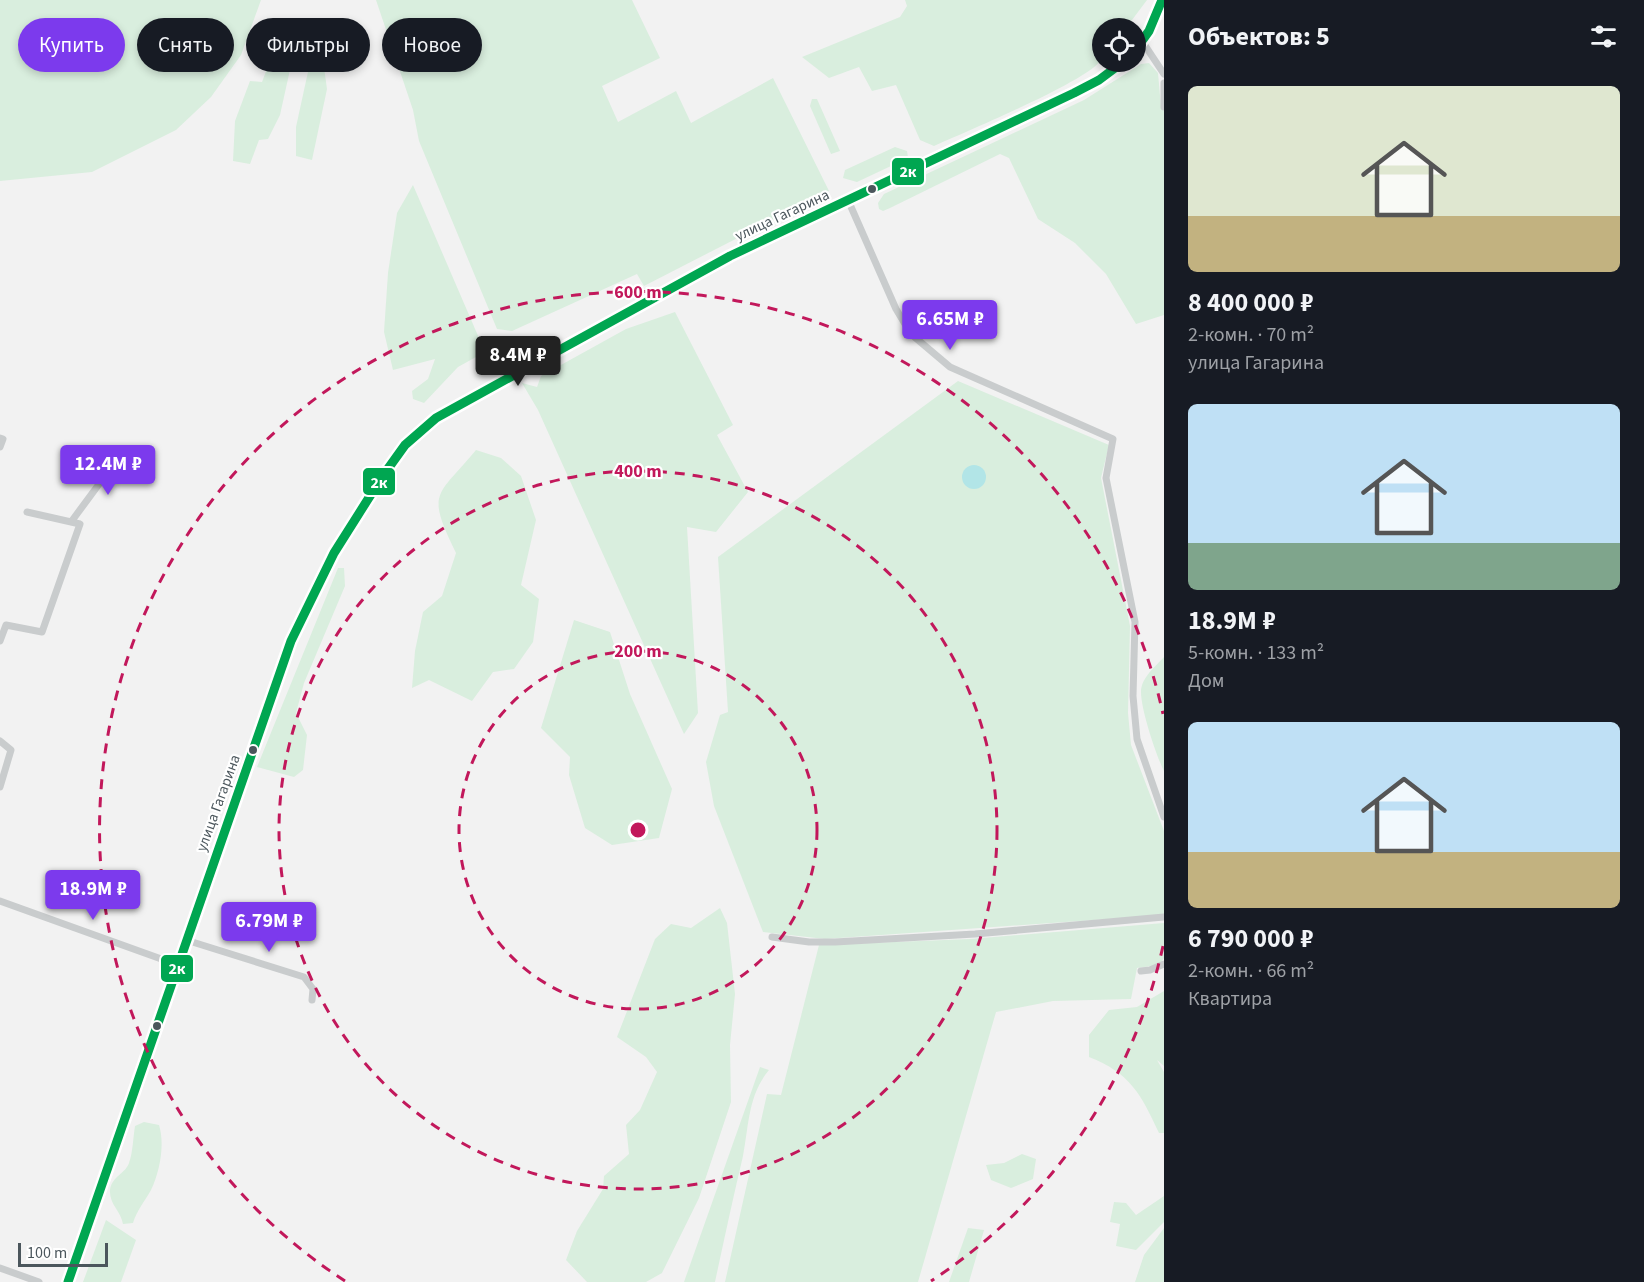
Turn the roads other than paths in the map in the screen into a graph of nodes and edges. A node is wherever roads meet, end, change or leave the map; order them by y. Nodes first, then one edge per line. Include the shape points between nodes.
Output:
1 (1162, 0) edge
2 (1146, 31) edge
3 (1146, 53) edge
4 (1110, 72) edge
5 (1164, 74) edge
6 (1164, 83) edge
7 (1164, 107) edge
8 (848, 200) junction
9 (0, 438) edge
10 (0, 447) edge
11 (122, 453) dead end
12 (27, 512) dead end
13 (71, 522) junction
14 (0, 641) edge
15 (0, 741) edge
16 (0, 787) edge
17 (1164, 817) edge
18 (0, 901) edge
19 (1164, 917) edge
20 (772, 937) dead end
21 (186, 940) junction
22 (178, 964) junction
23 (1164, 964) edge
24 (1141, 971) dead end
25 (312, 1000) dead end
26 (0, 1268) edge
27 (39, 1282) edge
28 (68, 1282) edge

1 - 2 main road
3 - 5 street
4 - 8 main road, улица Гагарина
6 - 7 street
8 - 17 street via 911,334 950,367 1113,439 1106,478 1135,622 1133,696 1137,739
8 - 21 main road, улица Гагарина via 674,285 436,418 409,441 334,553 291,641
9 - 10 street
11 - 13 street
12 - 13 street
13 - 14 street via 80,524 42,632 6,625
15 - 16 street via 11,750
18 - 22 street
19 - 20 street via 835,942
21 - 22 main road, улица Гагарина
21 - 25 street via 304,977 313,989
22 - 28 main road, улица Гагарина
23 - 24 street
26 - 27 street

